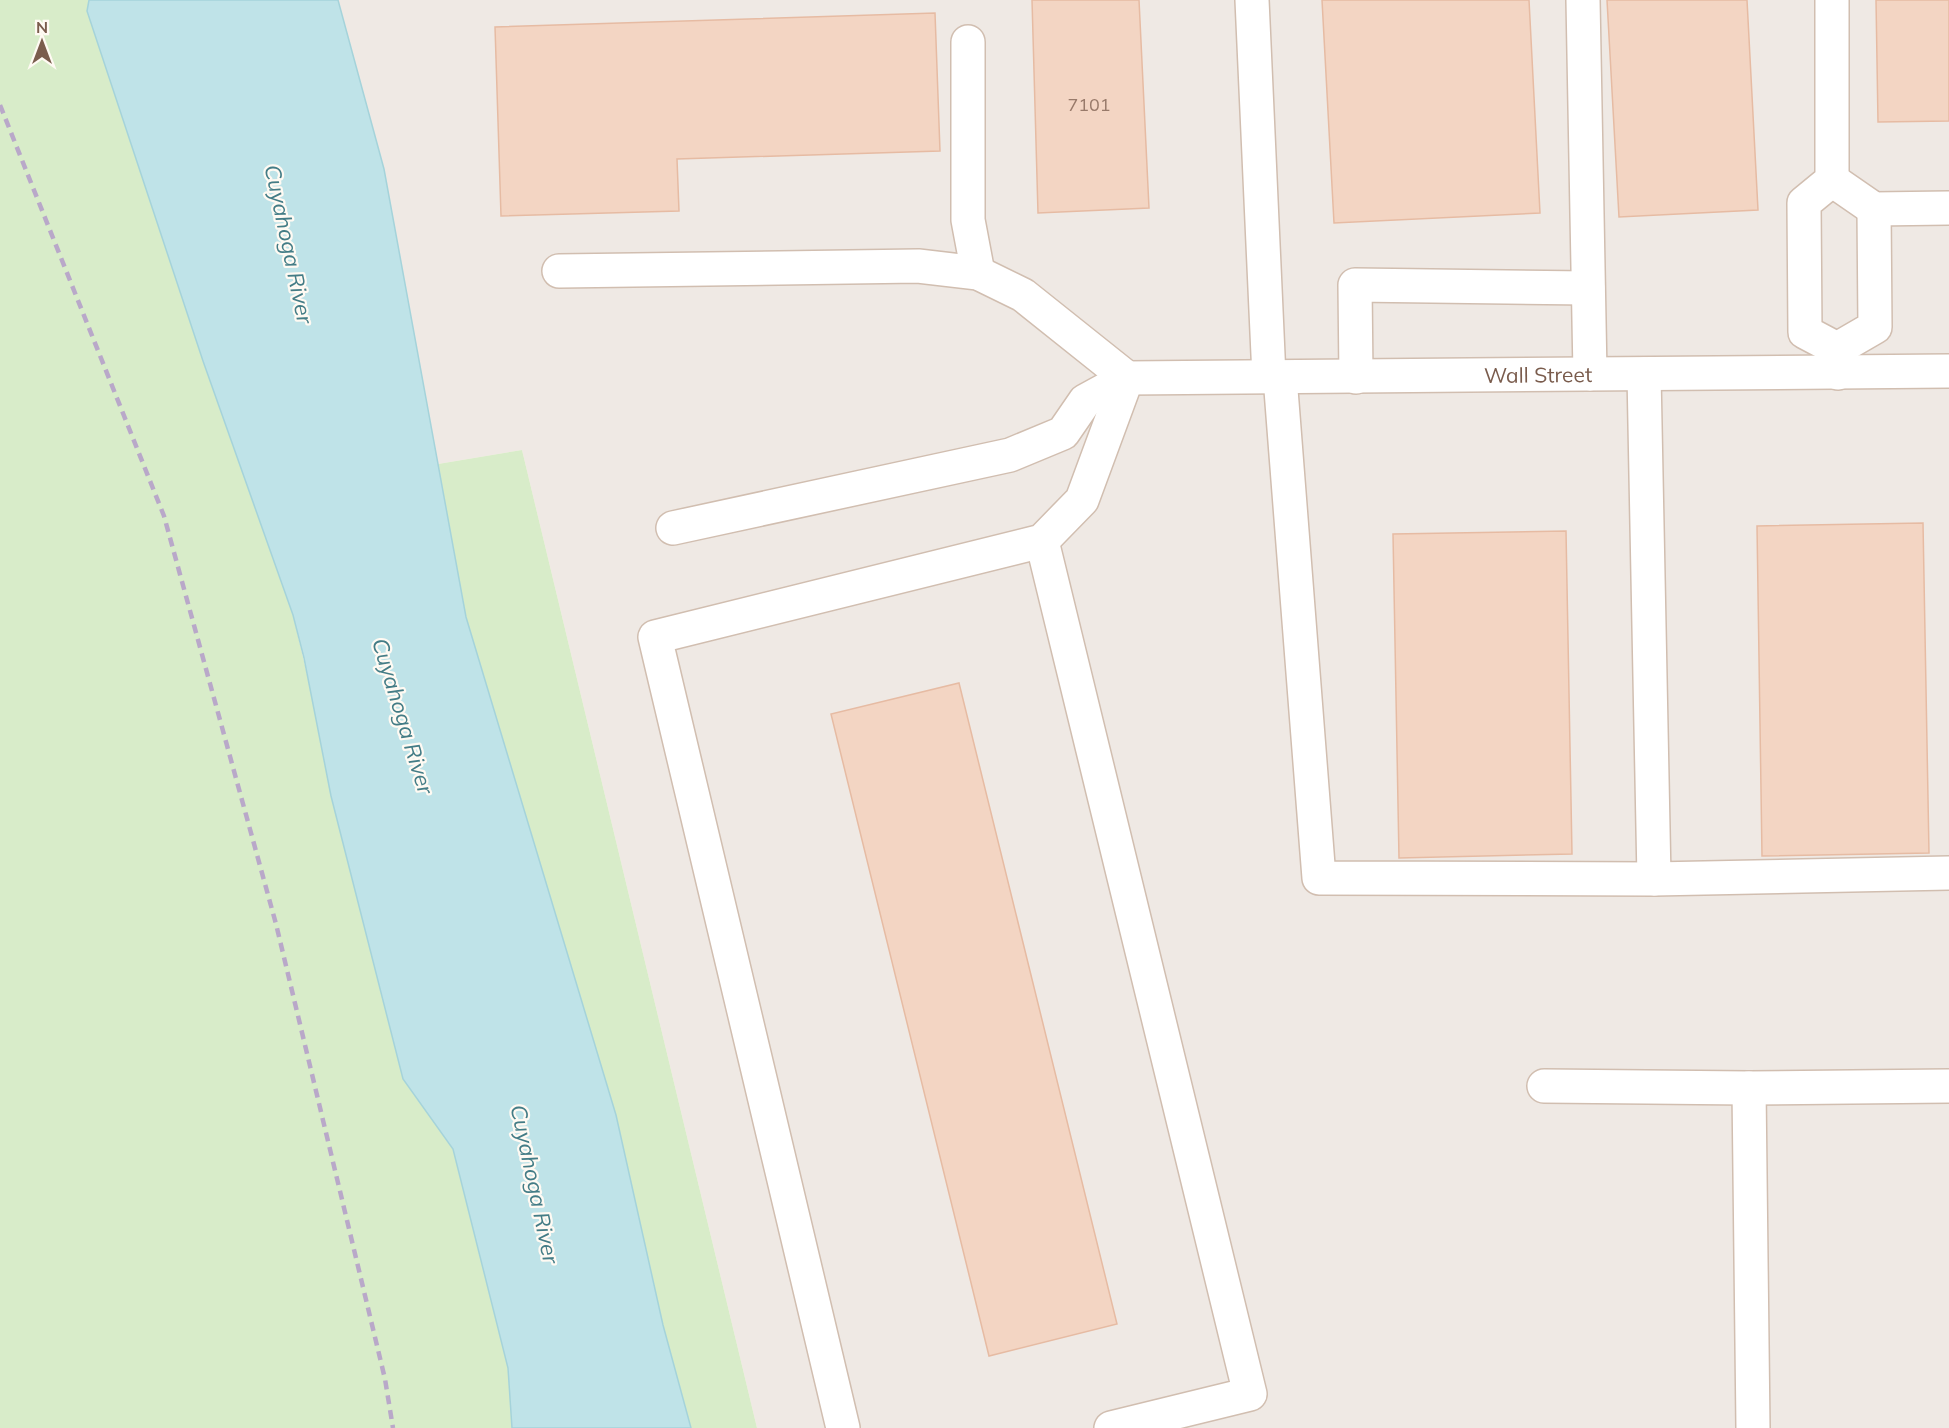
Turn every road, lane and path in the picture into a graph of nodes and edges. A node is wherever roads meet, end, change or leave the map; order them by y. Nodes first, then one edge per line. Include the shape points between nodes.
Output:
1 (1252, 0) edge
2 (1583, 0) edge
3 (1832, 0) edge
4 (968, 42) dead end
5 (1832, 180) junction
6 (1949, 208) edge
7 (1874, 209) junction
8 (560, 271) dead end
9 (978, 273) junction
10 (1588, 288) junction
11 (1838, 361) junction
12 (1949, 371) edge
13 (1590, 374) junction
14 (1644, 374) junction
15 (1274, 377) junction
16 (1356, 377) junction
17 (1127, 378) junction
18 (673, 528) dead end
19 (1042, 541) junction
20 (1949, 873) edge
21 (1654, 879) junction
22 (1545, 1086) dead end
23 (1949, 1086) edge
24 (1749, 1088) junction
25 (843, 1428) edge
26 (1111, 1428) edge
27 (1753, 1428) edge

1 - 15 street
2 - 10 street
3 - 5 street
4 - 9 street via 968,220
5 - 7 street
5 - 11 street via 1804,203 1805,333
6 - 7 street
7 - 11 street via 1875,327
8 - 9 street via 918,266
9 - 17 street via 1023,295
10 - 13 street
10 - 16 street via 1356,285
11 - 12 street, Wall Street
11 - 14 street, Wall Street
13 - 14 street, Wall Street
13 - 16 street, Wall Street
14 - 21 street
15 - 16 street, Wall Street
15 - 17 street, Wall Street
15 - 21 street via 1319,878
17 - 18 street via 1085,401 1063,433 1010,455
17 - 19 street via 1082,500
19 - 25 street via 655,637
19 - 26 street via 1250,1394
20 - 21 street
22 - 24 street
23 - 24 street
24 - 27 street

